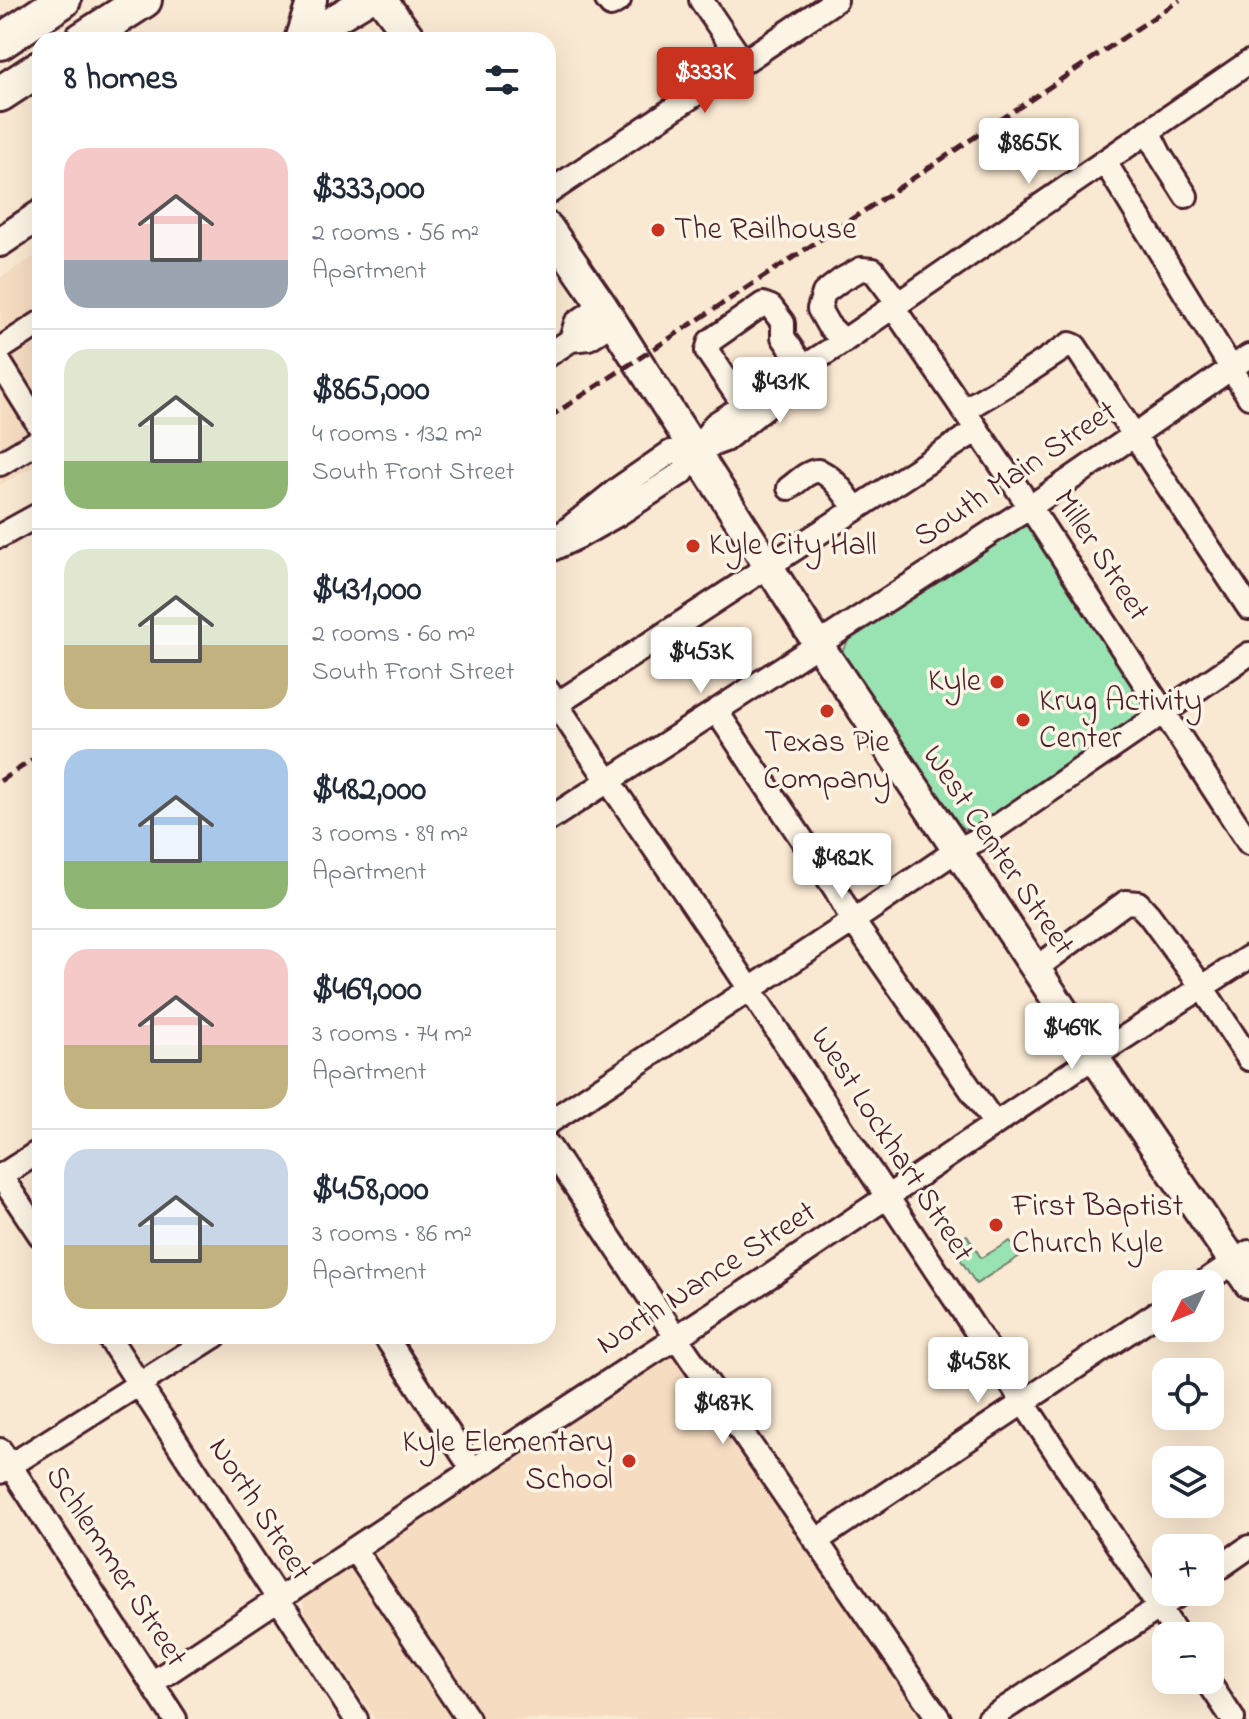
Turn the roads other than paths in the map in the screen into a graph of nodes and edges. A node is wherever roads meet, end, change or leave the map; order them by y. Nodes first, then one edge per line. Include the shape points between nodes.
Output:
1 (63, 0) edge
2 (144, 0) edge
3 (312, 0) edge
4 (366, 0) edge
5 (382, 0) edge
6 (607, 0) edge
7 (619, 0) edge
8 (701, 0) edge
9 (836, 0) edge
10 (94, 32) edge
11 (302, 32) edge
12 (312, 32) edge
13 (406, 32) edge
14 (0, 42) edge
15 (743, 62) junction
16 (1249, 62) edge
17 (32, 73) edge
18 (0, 94) edge
19 (1148, 131) junction
20 (1105, 162) junction
21 (556, 188) edge
22 (1186, 196) dead end
23 (32, 220) edge
24 (556, 239) edge
25 (0, 242) edge
26 (896, 305) junction
27 (608, 314) junction
28 (32, 328) edge
29 (839, 344) junction
30 (0, 349) edge
31 (556, 350) edge
32 (1240, 362) edge
33 (0, 363) edge
34 (804, 367) junction
35 (1249, 397) edge
36 (964, 410) junction
37 (749, 411) junction
38 (32, 414) edge
39 (977, 430) junction
40 (1133, 435) junction
41 (32, 445) edge
42 (695, 451) junction
43 (0, 464) edge
44 (789, 488) dead end
45 (1030, 507) junction
46 (855, 508) junction
47 (32, 518) edge
48 (0, 536) edge
49 (556, 545) edge
50 (769, 565) junction
51 (1249, 608) edge
52 (818, 644) junction
53 (1249, 654) edge
54 (556, 695) edge
55 (556, 703) edge
56 (717, 712) junction
57 (1165, 712) junction
58 (608, 782) junction
59 (556, 815) edge
60 (1249, 843) edge
61 (957, 850) junction
62 (853, 921) junction
63 (1249, 957) edge
64 (1035, 969) junction
65 (1202, 987) junction
66 (750, 988) junction
67 (1094, 1057) junction
68 (1249, 1059) edge
69 (556, 1118) edge
70 (995, 1124) junction
71 (32, 1156) edge
72 (556, 1157) edge
73 (0, 1176) edge
74 (887, 1198) junction
75 (32, 1223) edge
76 (1244, 1266) edge
77 (1224, 1274) edge
78 (1152, 1316) edge
79 (676, 1337) junction
80 (113, 1344) edge
81 (202, 1344) edge
82 (390, 1344) edge
83 (139, 1382) junction
84 (1022, 1404) junction
85 (3, 1463) edge
86 (473, 1470) junction
87 (816, 1541) junction
88 (1249, 1547) edge
89 (354, 1549) junction
90 (1224, 1564) edge
91 (277, 1600) junction
92 (1162, 1606) edge
93 (1159, 1608) junction
94 (1168, 1622) edge
95 (152, 1683) junction
96 (1216, 1694) edge
97 (175, 1719) edge
98 (356, 1719) edge
99 (468, 1719) edge
100 (939, 1719) edge
101 (989, 1719) edge
102 (1233, 1719) edge

1 - 14 highway
2 - 10 highway
3 - 11 main road
4 - 12 main road
5 - 13 main road
6 - 7 street via 611,5
8 - 15 street
9 - 15 street
15 - 21 street
16 - 19 street
17 - 18 highway
19 - 20 street
19 - 22 street
20 - 26 street
20 - 32 street
23 - 25 main road
24 - 27 main road, West Center Street
26 - 29 street
26 - 29 street, Miller Street via 873,270 861,269 841,280 824,293 819,309
26 - 36 street, Miller Street
27 - 31 street via 576,323 571,340
27 - 42 main road, West Center Street
28 - 30 street
29 - 34 street
29 - 37 street
32 - 35 street
32 - 40 street, South Main Street
33 - 38 street
34 - 37 street
34 - 37 street via 783,337 783,323 763,304 710,341 707,351
36 - 39 street, Miller Street
36 - 40 street via 1070,344
37 - 42 street via 725,440
39 - 45 street, Miller Street
39 - 46 street
40 - 45 street, South Main Street
40 - 51 street
41 - 43 street
42 - 49 street via 680,475
42 - 50 main road, West Center Street
44 - 46 street via 820,471
45 - 52 street, South Main Street
45 - 57 street, Miller Street
46 - 50 street
47 - 48 street
50 - 52 main road, West Center Street
50 - 54 street
52 - 56 street, South Main Street
52 - 61 main road, West Center Street
53 - 57 street
55 - 58 street, West Lockhart Street
56 - 58 street, South Main Street
56 - 62 street
57 - 60 street, Miller Street
57 - 61 street
58 - 59 street, South Main Street
58 - 66 street, West Lockhart Street
61 - 62 street
61 - 64 main road, West Center Street
62 - 66 street
62 - 70 street
63 - 65 street, North Nance Street
64 - 65 street via 1126,902 1138,903
64 - 67 main road, West Center Street
65 - 67 street, North Nance Street
65 - 68 street
66 - 69 street
66 - 74 street, West Lockhart Street
67 - 70 street, North Nance Street
67 - 76 main road, West Center Street
70 - 74 street, North Nance Street
71 - 73 street
72 - 79 street
73 - 75 street
74 - 79 street, North Nance Street
74 - 84 street, West Lockhart Street
76 - 77 street
78 - 84 street
79 - 86 street, North Nance Street
79 - 87 street
80 - 83 street, North Street
81 - 83 street
82 - 86 street
83 - 85 street
83 - 91 street, North Street
84 - 87 street
84 - 93 street, West Lockhart Street
85 - 95 street, Schlemmer Street
86 - 89 street, North Nance Street
87 - 100 street
88 - 90 street
89 - 91 street, North Nance Street
89 - 99 street
91 - 95 street, North Nance Street
91 - 98 street, North Street
92 - 93 street
93 - 94 street, West Lockhart Street
93 - 101 street
95 - 97 street, Schlemmer Street
96 - 102 street

